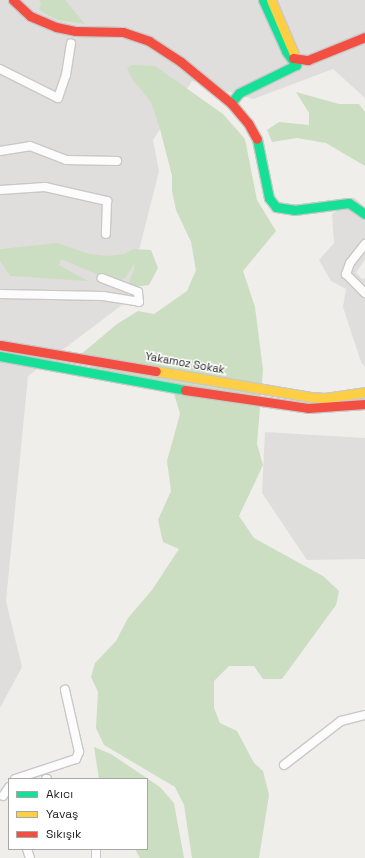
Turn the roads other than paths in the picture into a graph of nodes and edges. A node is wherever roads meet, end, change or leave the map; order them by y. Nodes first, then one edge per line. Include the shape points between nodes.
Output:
1 (13, 0) edge
2 (266, 0) edge
3 (365, 37) edge
4 (71, 43) dead end
5 (293, 58) junction
6 (0, 69) edge
7 (231, 103) junction
8 (0, 151) edge
9 (118, 161) dead end
10 (0, 190) edge
11 (365, 214) edge
12 (106, 234) dead end
13 (365, 244) edge
14 (102, 278) dead end
15 (365, 293) edge
16 (0, 294) edge
17 (0, 345) edge
18 (0, 356) edge
19 (365, 392) edge
20 (365, 404) edge
21 (65, 690) dead end
22 (365, 715) edge
23 (284, 765) dead end
24 (17, 778) edge

1 - 7 main road via 26,13 38,20 65,30 123,32 149,41 170,54
2 - 5 main road via 286,51
3 - 5 main road via 308,60
4 - 6 street via 66,75 58,98
5 - 7 main road via 296,65 239,93
7 - 11 main road via 248,122 260,145 269,198 276,207 294,210 349,203
8 - 9 street via 30,146 66,160
10 - 12 street via 45,187 107,201
13 - 15 street via 350,263 346,274
14 - 16 street via 138,292 139,302 103,296
17 - 19 main road, Yakamoz Sokak via 312,397 329,398
18 - 20 main road via 138,382 308,408
21 - 24 street via 79,752 76,759
22 - 23 street via 341,721

